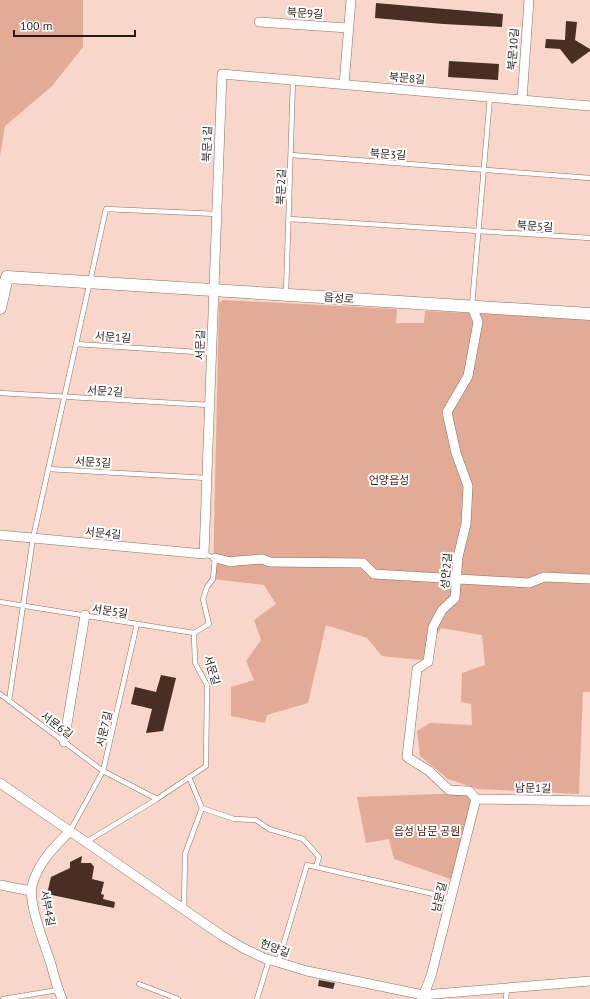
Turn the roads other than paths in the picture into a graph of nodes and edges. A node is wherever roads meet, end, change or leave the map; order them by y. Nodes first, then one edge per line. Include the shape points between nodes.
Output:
1 (350, 0) edge
2 (529, 0) edge
3 (260, 22) dead end
4 (348, 28) junction
5 (222, 74) joint
6 (293, 80) junction
7 (344, 84) junction
8 (490, 97) junction
9 (522, 100) junction
10 (590, 106) edge
11 (291, 155) junction
12 (484, 170) junction
13 (590, 178) edge
14 (217, 214) junction
15 (289, 219) junction
16 (479, 231) junction
17 (590, 238) edge
18 (3, 277) edge
19 (89, 282) junction
20 (214, 290) junction
21 (286, 295) junction
22 (472, 307) junction
23 (0, 308) edge
24 (590, 314) edge
25 (76, 344) junction
26 (212, 353) junction
27 (0, 394) edge
28 (64, 398) junction
29 (210, 405) junction
30 (48, 469) junction
31 (207, 478) junction
32 (0, 535) edge
33 (33, 538) junction
34 (204, 554) junction
35 (215, 558) junction
36 (457, 579) junction
37 (590, 579) edge
38 (0, 602) edge
39 (23, 605) junction
40 (84, 616) junction
41 (137, 624) junction
42 (194, 633) junction
43 (0, 694) edge
44 (8, 701) junction
45 (64, 742) junction
46 (103, 771) junction
47 (188, 777) junction
48 (0, 785) edge
49 (157, 799) junction
50 (476, 799) junction
51 (590, 801) edge
52 (202, 808) junction
53 (70, 831) junction
54 (86, 842) junction
55 (316, 867) junction
56 (0, 885) edge
57 (31, 891) junction
58 (451, 898) junction
59 (184, 909) junction
60 (274, 961) junction
61 (590, 981) edge
62 (139, 984) dead end
63 (506, 988) junction
64 (58, 990) junction
65 (423, 997) edge
66 (3, 999) edge
67 (62, 999) edge
68 (178, 999) edge
69 (257, 999) edge
70 (506, 999) edge

1 - 4 street
2 - 9 street, 북문10길
3 - 4 street, 북문9길
4 - 7 street
5 - 6 street, 북문8길
5 - 14 street, 북문1길
6 - 7 street, 북문8길
6 - 11 lane, 북문2길
7 - 8 street, 북문8길
8 - 9 street, 북문8길
8 - 12 lane
9 - 10 street, 북문8길
11 - 12 lane, 북문3길
11 - 15 lane, 북문2길
12 - 13 lane
12 - 16 lane
14 - 19 lane via 106,209
14 - 20 street, 북문1길
15 - 16 lane
15 - 21 lane, 북문2길
16 - 17 lane, 북문5길
16 - 22 lane
18 - 19 street, 읍성로
18 - 23 street, 읍성로
19 - 20 street, 읍성로
19 - 25 lane, 서문1길
20 - 21 street, 읍성로
20 - 26 street, 서문길
21 - 22 street, 읍성로
22 - 24 street, 읍성로
22 - 36 street, 성안2길 via 478,322 468,376 447,412 456,453 468,486 466,524 458,557
25 - 26 lane, 서문1길
25 - 28 lane
26 - 29 street, 서문길
27 - 28 lane, 서문2길
28 - 29 lane, 서문2길
28 - 30 lane
29 - 31 street, 서문길
30 - 31 lane, 서문3길
30 - 33 lane
31 - 34 street, 서문길
32 - 33 street, 서문4길
33 - 34 street, 서문4길
33 - 39 lane
34 - 35 lane
35 - 36 street via 231,562 262,559 270,562 363,563 374,574
35 - 42 lane via 214,579 207,587 203,599 209,624
36 - 37 street via 529,583 544,578
36 - 50 street, 성안2길 via 455,598 442,610 433,627 428,662 417,669 407,757 429,771 449,790 469,790
38 - 39 lane, 서문5길
39 - 40 lane, 서문5길
39 - 44 lane
40 - 41 lane, 서문5길
40 - 45 street
41 - 42 lane, 서문5길
41 - 46 lane, 서문7길
42 - 47 lane, 서문길 via 195,663 207,685 206,766
43 - 44 lane, 서문6길
44 - 45 lane, 서문6길
45 - 46 lane, 서문6길
46 - 49 lane, 서문6길
46 - 53 lane, 서문7길
47 - 49 lane, 서문길
47 - 52 lane
48 - 53 street, 헌양길
49 - 54 lane, 서문길
50 - 51 street, 남문1길
50 - 58 street, 남문길
52 - 55 lane via 234,819 256,820 269,829 303,839 319,857
52 - 59 lane via 185,854
53 - 54 street, 헌양길
53 - 57 street, 서부4길 via 40,866
54 - 59 street, 헌양길
55 - 58 lane
55 - 60 lane via 307,865
56 - 57 street
57 - 64 street, 서부4길 via 35,917
58 - 65 street, 남문길
59 - 60 street, 헌양길 via 242,948
60 - 65 street, 헌양길
60 - 69 lane
61 - 63 street, 헌양길
62 - 68 lane
63 - 65 street, 헌양길
63 - 70 lane
64 - 66 lane
64 - 67 street, 서부4길

